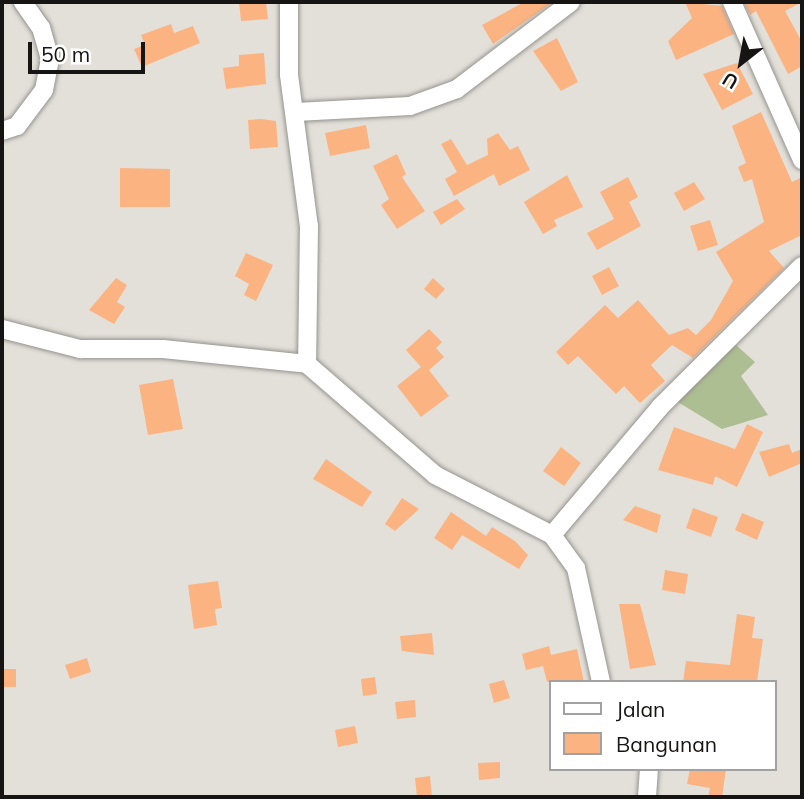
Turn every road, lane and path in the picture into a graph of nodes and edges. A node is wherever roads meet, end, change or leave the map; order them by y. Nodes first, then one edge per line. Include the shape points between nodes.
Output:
1 (23, 2) edge
2 (289, 2) edge
3 (571, 2) edge
4 (732, 2) edge
5 (296, 112) junction
6 (2, 131) edge
7 (802, 160) edge
8 (802, 266) edge
9 (2, 329) edge
10 (307, 364) junction
11 (552, 535) junction
12 (601, 680) edge
13 (649, 771) edge
14 (647, 797) edge

1 - 6 street via 41,28 51,59 44,90 16,126
2 - 5 street via 289,75
3 - 5 street via 457,89 410,106
4 - 7 street
5 - 10 street via 309,226
8 - 11 street via 660,407
9 - 10 street via 80,348 163,349
10 - 11 street via 435,475
11 - 12 street via 576,568
13 - 14 street

